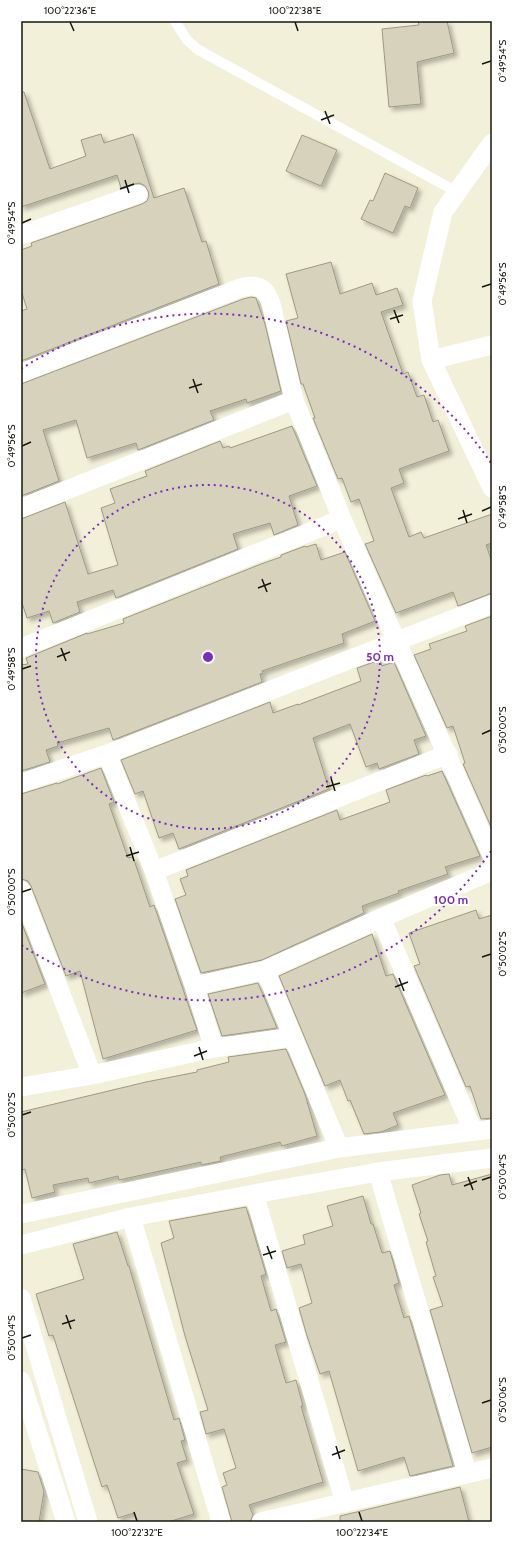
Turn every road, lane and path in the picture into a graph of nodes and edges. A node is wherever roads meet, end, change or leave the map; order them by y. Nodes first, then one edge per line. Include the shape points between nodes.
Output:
1 (175, 21) edge
2 (492, 142) edge
3 (457, 192) junction
4 (138, 194) dead end
5 (21, 235) edge
6 (492, 345) edge
7 (431, 360) junction
8 (21, 373) edge
9 (294, 400) junction
10 (492, 488) edge
11 (21, 508) edge
12 (342, 519) junction
13 (492, 604) edge
14 (396, 642) junction
15 (21, 648) edge
16 (107, 754) junction
17 (448, 754) junction
18 (21, 783) edge
19 (492, 856) edge
20 (154, 871) junction
21 (492, 871) edge
22 (21, 890) edge
23 (381, 918) junction
24 (265, 970) junction
25 (194, 986) junction
26 (292, 1037) junction
27 (214, 1048) junction
28 (92, 1075) junction
29 (21, 1087) edge
30 (492, 1129) edge
31 (473, 1131) junction
32 (339, 1148) junction
33 (492, 1158) edge
34 (378, 1172) junction
35 (254, 1194) junction
36 (21, 1214) edge
37 (131, 1217) junction
38 (21, 1245) edge
39 (21, 1298) edge
40 (21, 1381) edge
41 (492, 1468) edge
42 (467, 1473) junction
43 (345, 1503) junction
44 (66, 1522) edge
45 (88, 1522) edge
46 (221, 1522) edge
47 (261, 1522) edge

1 - 3 lane via 187,40 197,48
2 - 3 street
3 - 7 street via 443,212 422,301
4 - 5 street
6 - 7 street
7 - 10 street
8 - 9 street via 251,285 261,288 268,295
9 - 11 street
9 - 12 street
12 - 14 street
12 - 15 street
13 - 14 street
14 - 16 street
14 - 17 street
16 - 18 street
16 - 20 street
17 - 19 street
17 - 20 street
20 - 25 street
21 - 23 street
22 - 28 street
23 - 24 street
23 - 31 street
24 - 25 street
24 - 26 street
25 - 27 street
26 - 27 street
26 - 32 street
27 - 28 street
28 - 29 street
30 - 31 street
31 - 32 street
32 - 36 street
33 - 34 street
34 - 35 street
34 - 42 street
35 - 37 street
35 - 43 street
37 - 38 street
37 - 46 street
39 - 45 street
40 - 44 street
41 - 42 street
42 - 43 street
43 - 47 street

